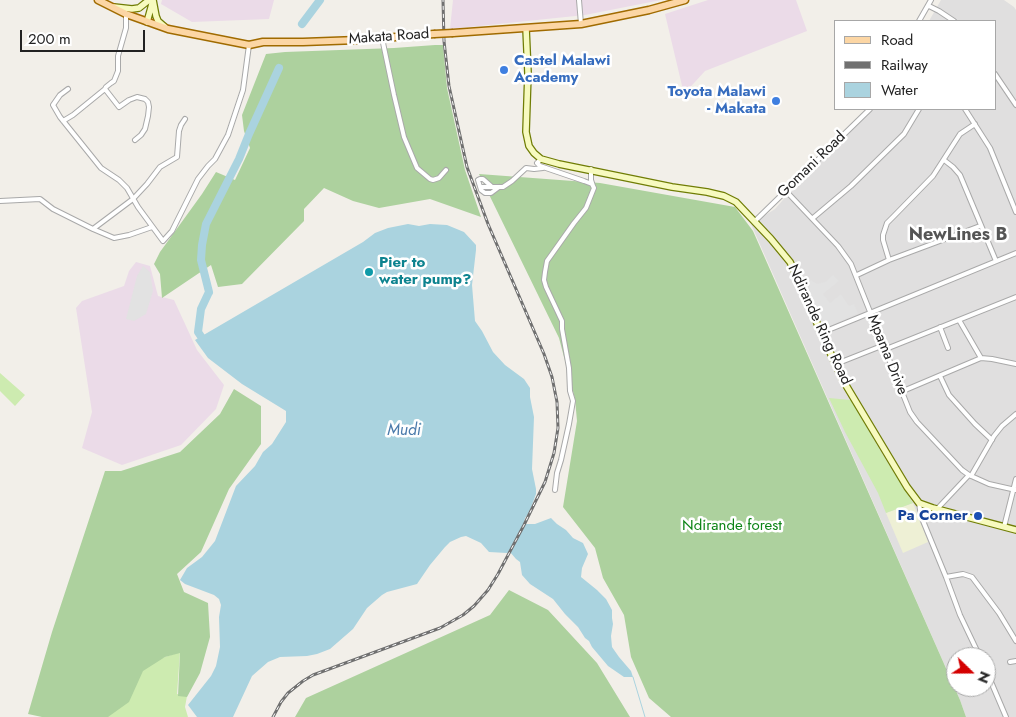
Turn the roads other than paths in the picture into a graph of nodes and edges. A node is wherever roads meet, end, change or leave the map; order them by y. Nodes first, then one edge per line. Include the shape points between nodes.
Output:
1 (98, 0) edge
2 (149, 0) edge
3 (153, 0) edge
4 (580, 0) edge
5 (685, 0) edge
6 (932, 0) edge
7 (928, 6) junction
8 (112, 7) junction
9 (126, 14) junction
10 (919, 20) edge
11 (952, 20) edge
12 (147, 22) junction
13 (581, 24) junction
14 (526, 28) junction
15 (168, 29) junction
16 (382, 38) junction
17 (250, 45) junction
18 (996, 75) edge
19 (68, 89) dead end
20 (105, 89) junction
21 (1016, 105) edge
22 (869, 110) edge
23 (917, 110) edge
24 (966, 110) edge
25 (185, 119) dead end
26 (63, 121) junction
27 (975, 124) junction
28 (135, 140) dead end
29 (540, 158) junction
30 (944, 160) junction
31 (543, 168) junction
32 (446, 170) dead end
33 (591, 170) junction
34 (491, 186) junction
35 (593, 186) junction
36 (499, 187) junction
37 (481, 188) junction
38 (785, 190) junction
39 (133, 199) junction
40 (0, 201) edge
41 (1016, 212) edge
42 (812, 218) junction
43 (754, 221) junction
44 (980, 226) junction
45 (152, 227) junction
46 (92, 229) junction
47 (1016, 253) edge
48 (889, 260) junction
49 (996, 261) junction
50 (856, 275) junction
51 (1016, 297) edge
52 (870, 313) junction
53 (958, 320) junction
54 (940, 327) junction
55 (821, 333) junction
56 (885, 347) junction
57 (948, 348) dead end
58 (981, 358) junction
59 (836, 364) junction
60 (1015, 364) edge
61 (1016, 368) edge
62 (940, 376) junction
63 (903, 392) junction
64 (1016, 414) edge
65 (992, 440) junction
66 (970, 476) junction
67 (1016, 479) edge
68 (555, 490) dead end
69 (1015, 490) edge
70 (919, 503) junction
71 (937, 510) junction
72 (1004, 527) junction
73 (1016, 530) edge
74 (946, 577) junction
75 (1016, 641) edge
76 (975, 647) edge
77 (1016, 661) edge
78 (1010, 662) dead end
79 (996, 694) edge
80 (1006, 717) edge

1 - 8 main road, Makata Road
2 - 8 street via 139,8
3 - 12 street
3 - 15 street via 158,21
4 - 13 street
5 - 13 main road, Makata Road
6 - 7 street
7 - 10 street
7 - 11 street
8 - 9 main road, Makata Road
9 - 12 main road, Makata Road
9 - 20 street via 118,71 114,81
12 - 15 main road, Makata Road
13 - 14 main road, Makata Road
14 - 16 main road, Makata Road, bridge
14 - 29 street via 526,132 531,149
15 - 17 main road, Makata Road
16 - 17 main road, Makata Road
16 - 32 street via 404,137 417,168 433,180
17 - 45 street via 243,90 221,149 198,179 172,231 163,241
18 - 21 street
19 - 26 street via 53,105
20 - 26 street
20 - 28 street via 120,106 137,97 148,102 145,129
22 - 38 street, Gomani Road
23 - 42 street via 904,134 851,186
24 - 27 street
25 - 39 street via 179,131 177,157 160,167
26 - 39 street via 101,168 123,184
27 - 30 street via 960,134
27 - 41 street via 990,148
29 - 31 street via 537,163
29 - 33 street, Ndirande Ring Road
30 - 44 street via 960,175
30 - 48 street via 933,176 887,223 883,240
31 - 35 street
31 - 36 street via 526,168
33 - 35 street
33 - 43 street, Ndirande Ring Road via 724,196 736,202
34 - 36 street
34 - 37 street
34 - 37 street via 480,179
35 - 68 street via 586,208 547,261 545,272 546,287 562,321 573,401
36 - 37 street via 487,194
38 - 42 street, Mpama Drive
38 - 43 street, Gomani Road
39 - 45 street
39 - 46 street
40 - 46 street via 40,199
42 - 50 street, Mpama Drive via 846,256
43 - 55 street, Ndirande Ring Road via 790,262
44 - 48 street
44 - 49 street
45 - 46 street via 114,238
47 - 49 street
48 - 50 street
49 - 52 street
50 - 52 street, Mpama Drive
51 - 53 street
52 - 55 street
52 - 56 street, Mpama Drive
53 - 54 street
53 - 58 street
54 - 56 street
54 - 57 street
55 - 59 street, Ndirande Ring Road
56 - 59 street
56 - 63 street, Mpama Drive
58 - 60 street
58 - 62 street
59 - 70 street, Ndirande Ring Road
60 - 61 street
62 - 63 street
62 - 65 street via 954,401
63 - 66 street, Mpama Drive via 917,422
64 - 65 street
65 - 66 street
66 - 69 street, Mpama Drive
66 - 71 street
67 - 69 street
69 - 72 street
70 - 71 street
70 - 74 street via 921,516
71 - 72 street
72 - 73 street
74 - 75 street via 963,574 972,577
74 - 76 street
77 - 78 street
79 - 80 street

